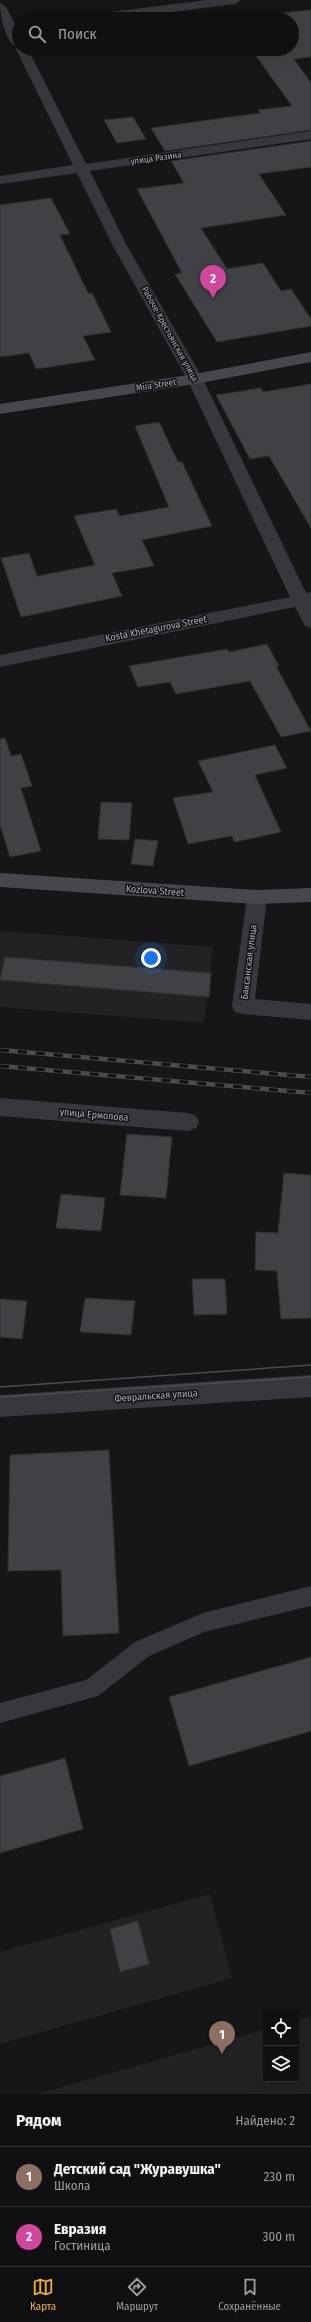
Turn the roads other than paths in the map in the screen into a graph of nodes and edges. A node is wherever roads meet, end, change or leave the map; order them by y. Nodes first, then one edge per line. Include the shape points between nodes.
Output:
1 (235, 0) edge
2 (0, 7) edge
3 (142, 12) edge
4 (10, 29) edge
5 (25, 56) edge
6 (311, 135) edge
7 (81, 169) junction
8 (0, 180) edge
9 (311, 358) edge
10 (195, 379) junction
11 (0, 409) edge
12 (305, 599) edge
13 (311, 622) edge
14 (0, 661) edge
15 (0, 880) edge
16 (311, 895) edge
17 (257, 897) junction
18 (311, 1012) edge
19 (0, 1107) edge
20 (188, 1122) dead end
21 (311, 1386) edge
22 (0, 1406) edge
23 (311, 1596) edge
24 (0, 1713) edge

1 - 3 street
2 - 4 street
5 - 7 street, Рабоче-Крестьянская улица
6 - 7 street, улица Разина
7 - 8 street, улица Разина
7 - 10 street, Рабоче-Крестьянская улица via 119,244
9 - 10 main road, Mira Street
10 - 11 main road, Mira Street
10 - 12 street, Рабоче-Крестьянская улица
12 - 13 street, Рабоче-Крестьянская улица
12 - 14 street, Kosta Khetagurova Street
15 - 17 main road, Kozlova Street
16 - 17 main road, Kozlova Street
17 - 18 street, Баксанская улица via 243,1006
19 - 20 street, улица Ермолова
21 - 22 street, Февральская улица
23 - 24 lane via 203,1623 142,1648 91,1689

